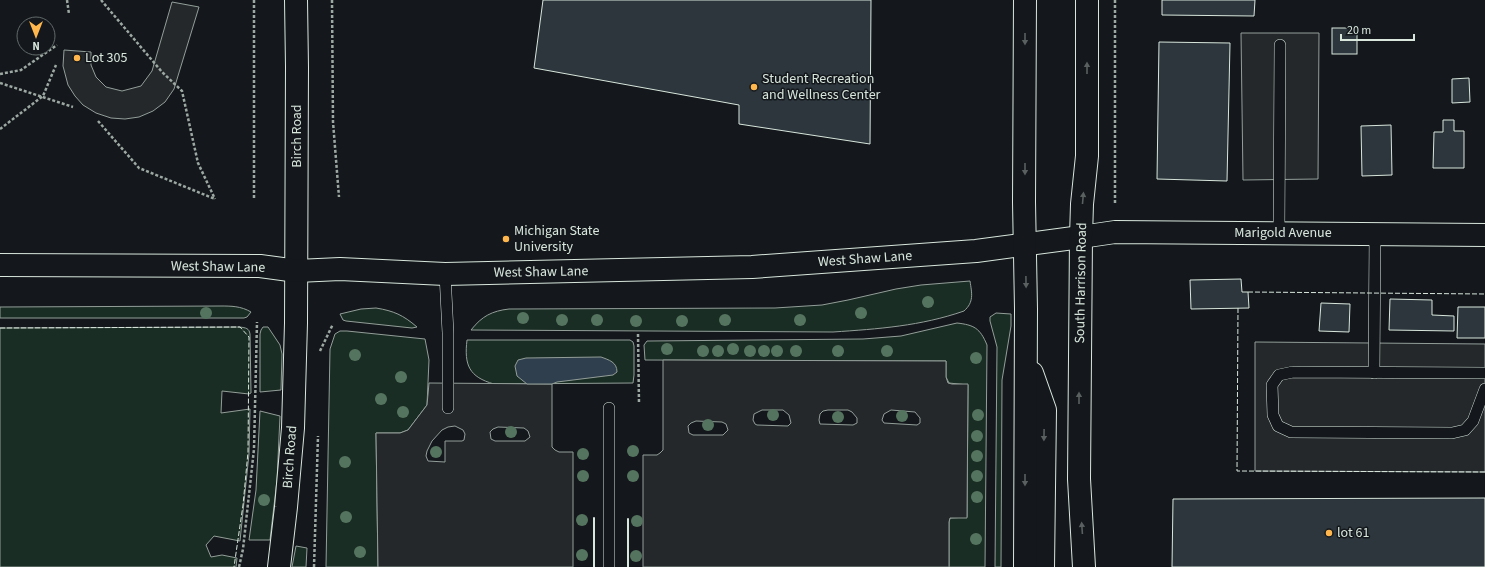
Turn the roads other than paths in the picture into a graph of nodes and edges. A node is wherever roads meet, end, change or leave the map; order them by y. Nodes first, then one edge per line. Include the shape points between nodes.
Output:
1 (296, 0) edge
2 (1025, 0) edge
3 (1087, 0) edge
4 (1280, 46) dead end
5 (1279, 233) junction
6 (1375, 234) junction
7 (1485, 234) edge
8 (1081, 236) junction
9 (1025, 243) junction
10 (0, 265) edge
11 (297, 271) junction
12 (445, 274) junction
13 (1026, 357) junction
14 (1374, 373) junction
15 (1485, 373) edge
16 (1485, 390) edge
17 (448, 408) dead end
18 (608, 408) dead end
19 (279, 567) edge
20 (609, 567) edge
21 (1025, 567) edge
22 (1043, 567) edge
23 (1084, 567) edge

1 - 11 street, Birch Road
2 -> 9 street
8 -> 3 street, South Harrison Road via 1087,156
4 - 5 lane
5 - 6 street, Marigold Avenue
5 - 8 street, Marigold Avenue via 1115,232
6 - 7 street, Marigold Avenue
6 - 14 lane
8 - 9 street, West Shaw Lane
23 -> 8 street, South Harrison Road via 1079,479
9 - 12 street, West Shaw Lane via 976,251 752,267
9 -> 13 street
10 - 11 street, West Shaw Lane via 260,266
11 - 12 street, West Shaw Lane
11 - 19 street, Birch Road via 293,428
12 - 17 lane
13 -> 21 street
13 -> 22 street via 1045,410
14 - 15 lane
14 - 16 lane via 1293,372 1279,375 1272,385 1273,415 1278,426 1291,432 1452,433 1465,430 1473,421
18 - 20 lane

